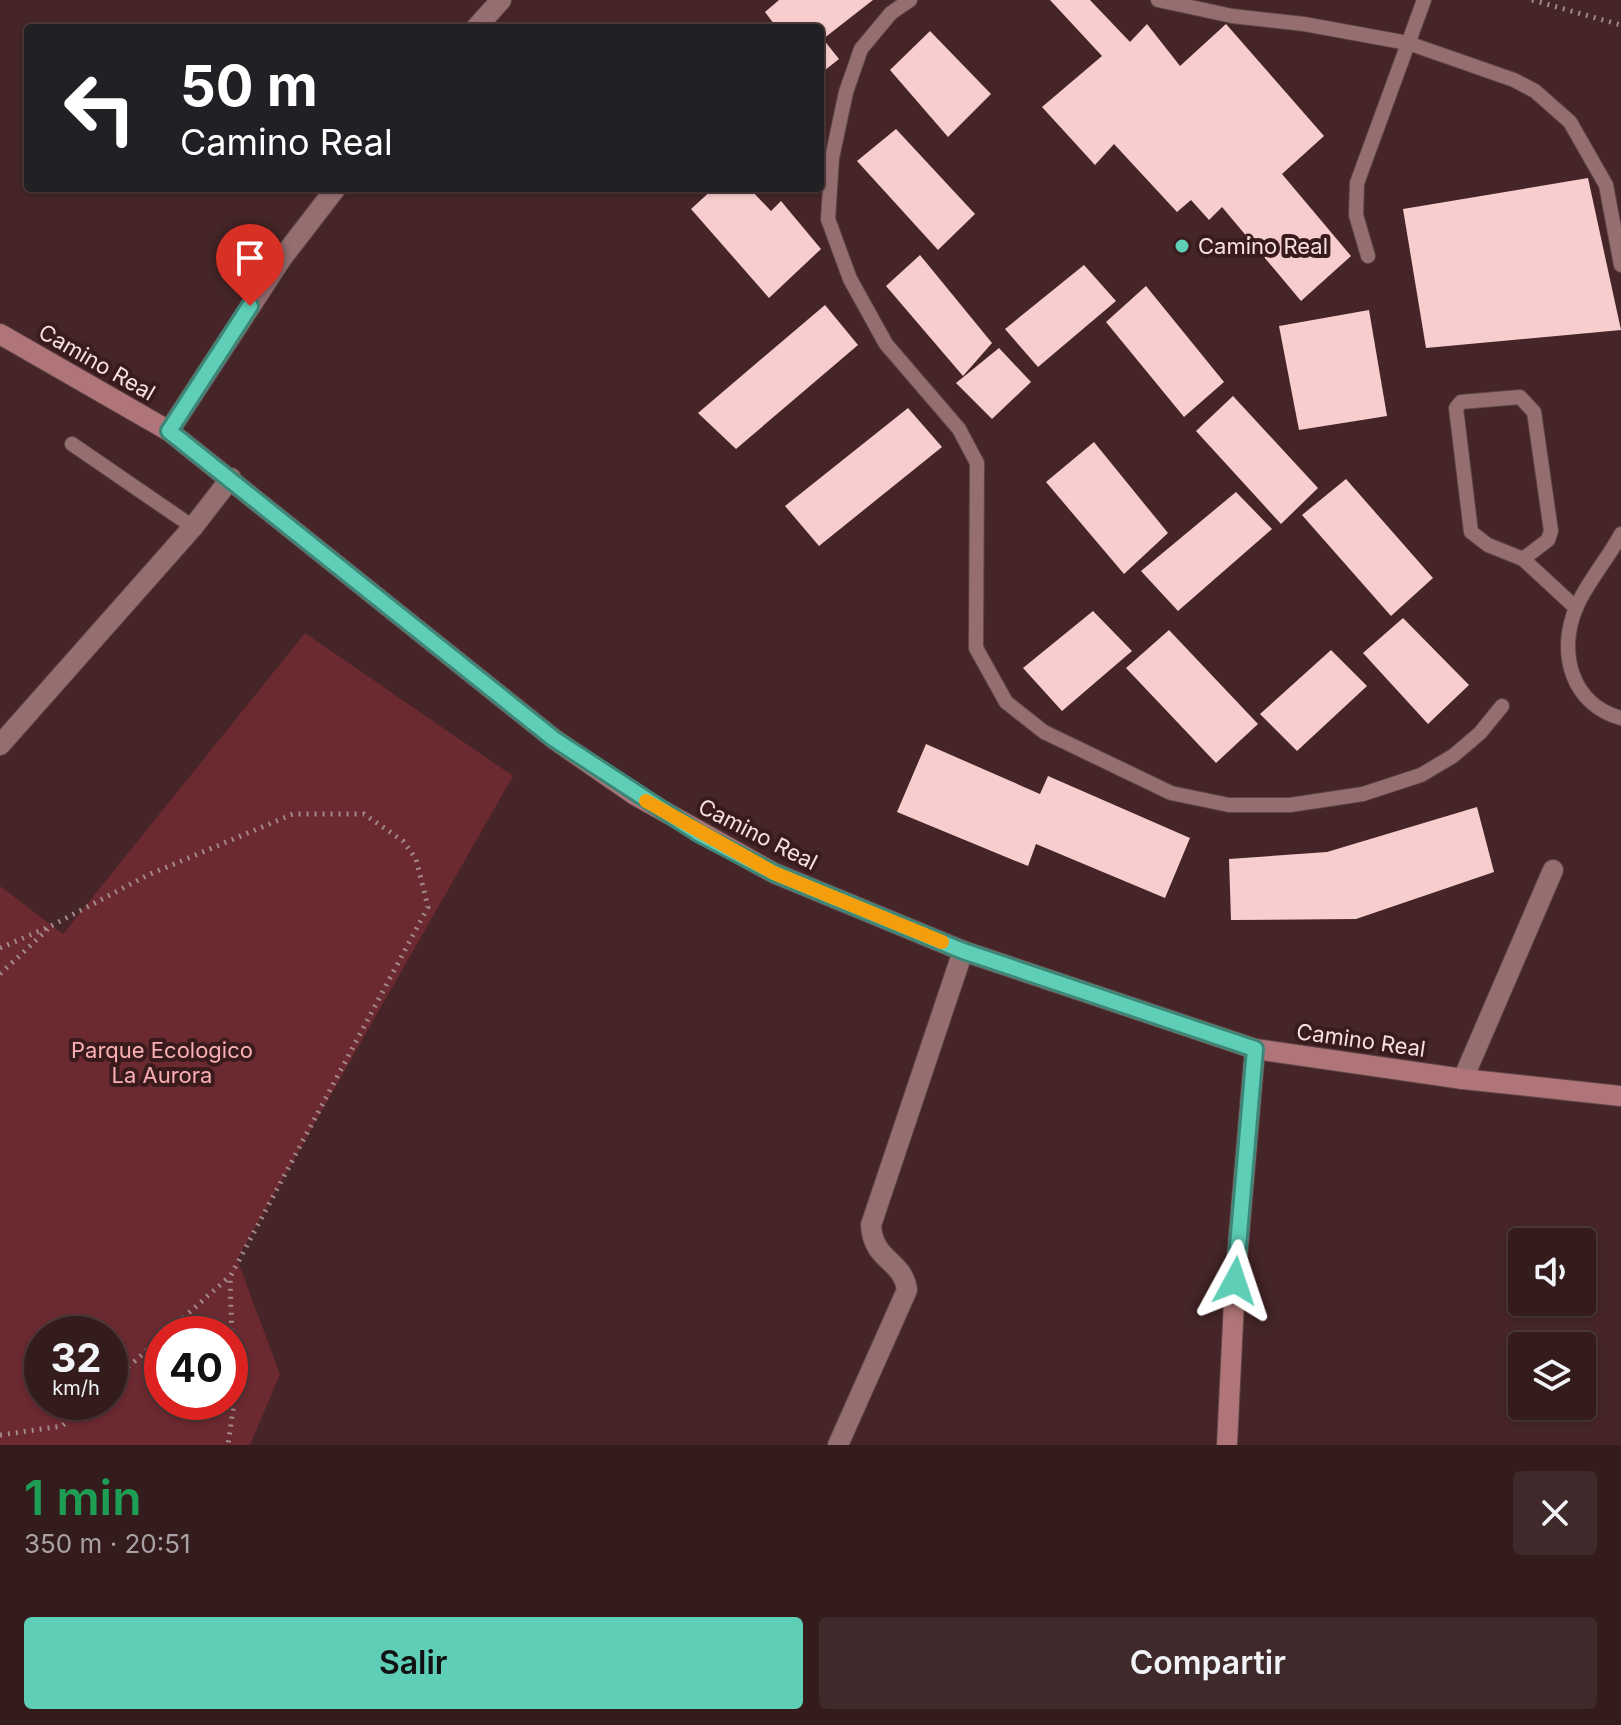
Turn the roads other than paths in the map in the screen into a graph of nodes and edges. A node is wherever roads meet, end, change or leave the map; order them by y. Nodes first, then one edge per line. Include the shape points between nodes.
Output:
1 (501, 0) edge
2 (910, 0) edge
3 (1158, 0) edge
4 (1424, 0) edge
5 (480, 24) edge
6 (1408, 43) junction
7 (333, 192) edge
8 (1368, 256) dead end
9 (1621, 265) edge
10 (0, 334) edge
11 (169, 431) junction
12 (72, 444) dead end
13 (231, 478) junction
14 (193, 527) junction
15 (1621, 534) edge
16 (1523, 559) junction
17 (1576, 608) junction
18 (1502, 706) dead end
19 (1621, 718) edge
20 (0, 745) edge
21 (1553, 870) dead end
22 (963, 951) junction
23 (1255, 1049) junction
24 (1463, 1079) junction
25 (1621, 1096) edge
26 (838, 1445) edge
27 (1227, 1445) edge

1 - 5 street
2 - 18 lane via 891,13 861,49 832,158 828,219 850,279 886,344 959,429 977,463 976,648 1006,702 1044,732 1159,788 1229,805 1290,805 1363,794 1421,775 1453,756
3 - 6 lane
4 - 6 lane
6 - 8 lane via 1357,183 1356,215
6 - 9 lane via 1514,80 1555,106 1606,185
7 - 11 street via 282,258
10 - 11 street, Camino Real
11 - 13 street, Camino Real
12 - 14 lane
13 - 14 street
13 - 22 street, Camino Real via 554,739 635,795 774,873
14 - 20 street
15 - 17 lane
16 - 16 lane via 1548,540 1551,531 1534,412 1520,397 1461,402 1456,408 1471,532
16 - 17 lane
17 - 19 lane via 1571,633 1574,681 1600,711
21 - 24 street
22 - 23 street, Camino Real
22 - 26 street via 871,1225 877,1251 906,1277 907,1290
23 - 24 street, Camino Real
23 - 27 street
24 - 25 street, Camino Real

